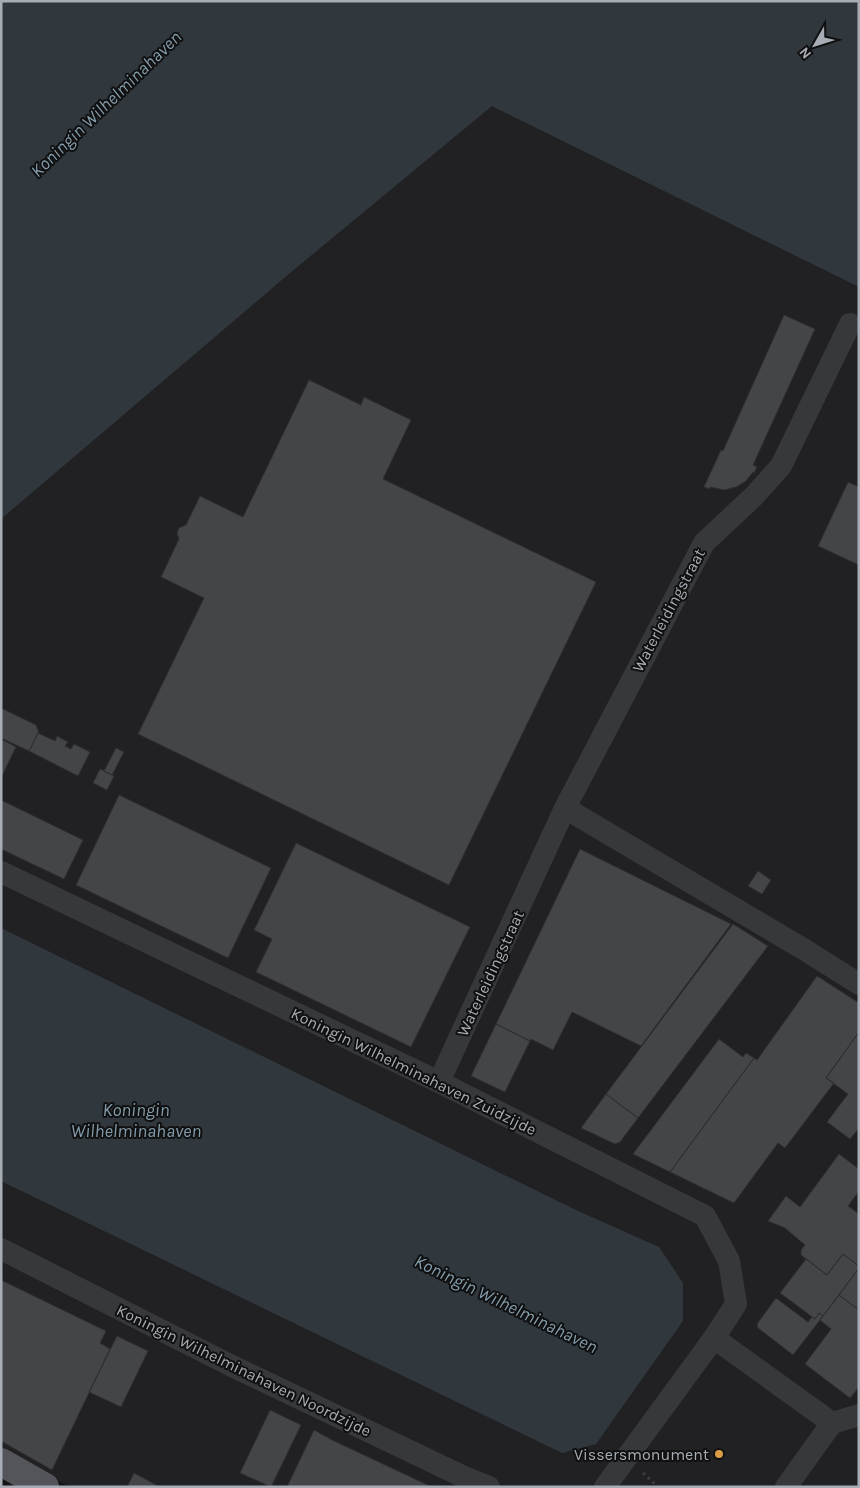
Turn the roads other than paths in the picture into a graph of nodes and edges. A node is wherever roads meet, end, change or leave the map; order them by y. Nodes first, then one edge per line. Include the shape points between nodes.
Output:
1 (850, 324) dead end
2 (565, 808) junction
3 (1, 872) edge
4 (859, 984) edge
5 (439, 1082) junction
6 (1, 1249) edge
7 (714, 1338) junction
8 (859, 1415) edge
9 (832, 1424) junction
10 (1, 1462) edge
11 (462, 1482) edge
12 (45, 1487) edge
13 (489, 1487) edge
14 (605, 1487) edge
15 (786, 1487) edge

1 - 2 street, Waterleidingstraat via 781,466 704,543
2 - 4 street
2 - 5 street, Waterleidingstraat
3 - 5 street, Koningin Wilhelminahaven Zuidzijde
5 - 7 street, Koningin Wilhelminahaven Zuidzijde via 705,1216 729,1261 736,1304
6 - 11 street, Koningin Wilhelminahaven Noordzijde
7 - 9 street
7 - 14 street
8 - 9 street
9 - 15 street
10 - 12 main road
11 - 13 street, Koningin Wilhelminahaven Noordzijde

